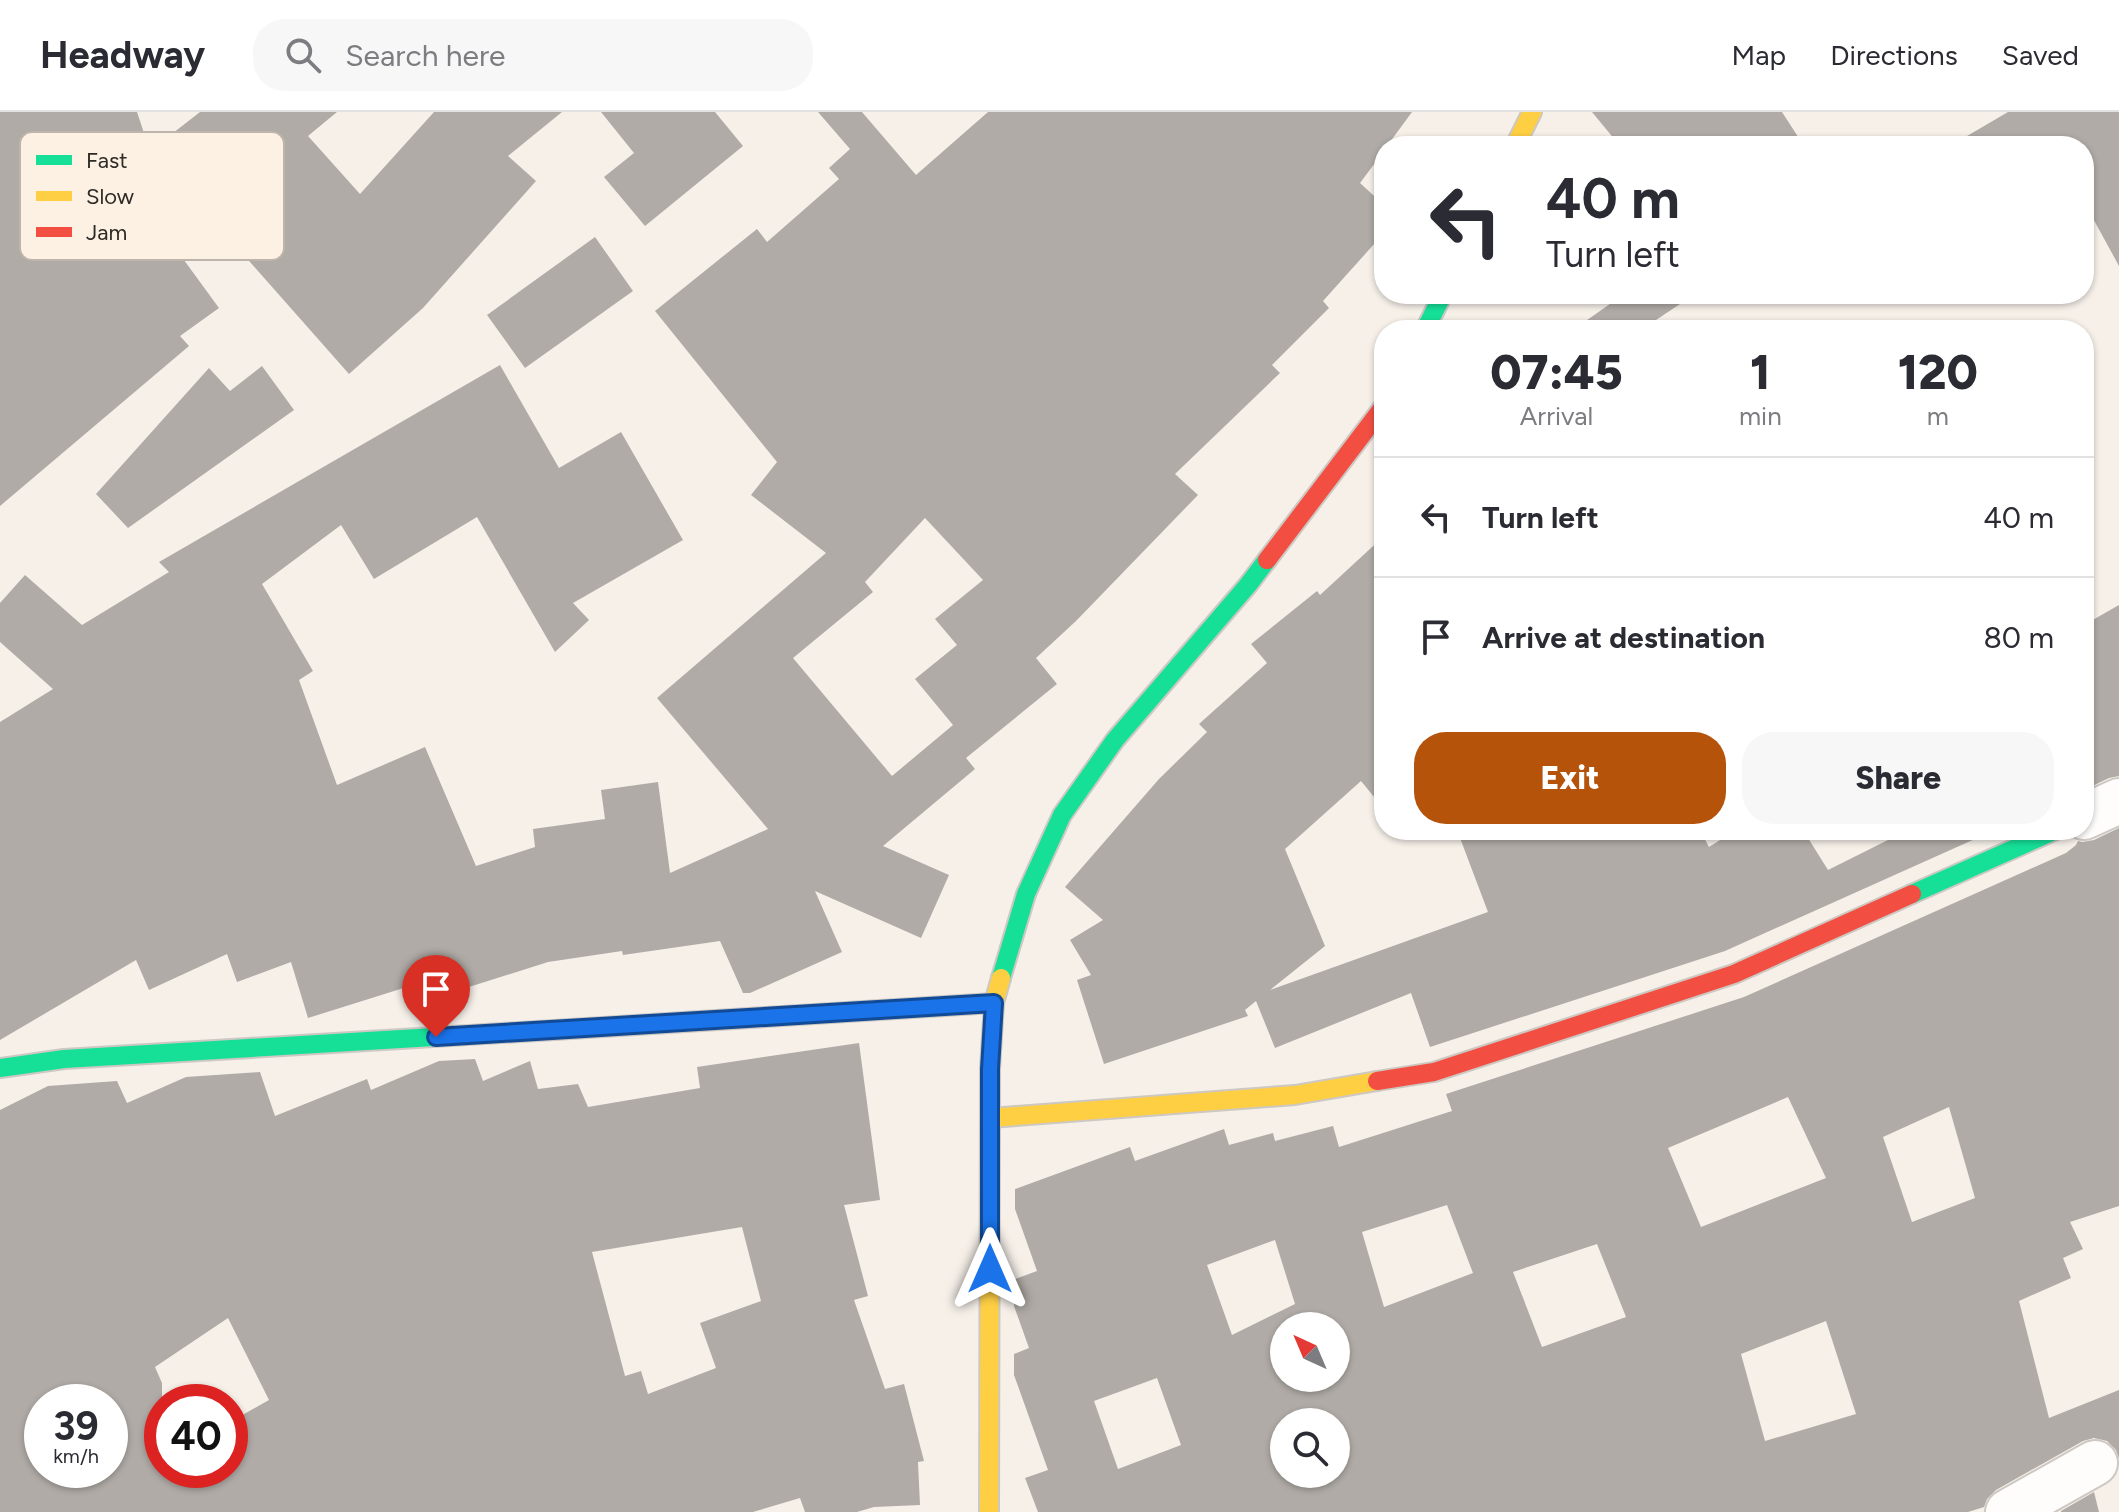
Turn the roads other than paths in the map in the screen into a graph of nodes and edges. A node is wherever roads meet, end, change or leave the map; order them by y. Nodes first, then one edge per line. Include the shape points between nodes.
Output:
1 (1532, 112) edge
2 (1520, 136) edge
3 (1374, 419) edge
4 (2119, 801) edge
5 (2094, 812) edge
6 (2034, 840) edge
7 (994, 1003) junction
8 (0, 1068) edge
9 (990, 1118) junction
10 (2095, 1463) dead end
11 (989, 1512) edge
12 (2008, 1512) edge

1 - 2 street
3 - 7 street via 1248,585 1115,740 1062,815 1026,894
4 - 5 street
6 - 9 street via 1734,974 1434,1072 1295,1095
7 - 8 street via 64,1059
7 - 9 street
9 - 11 street
10 - 12 street

